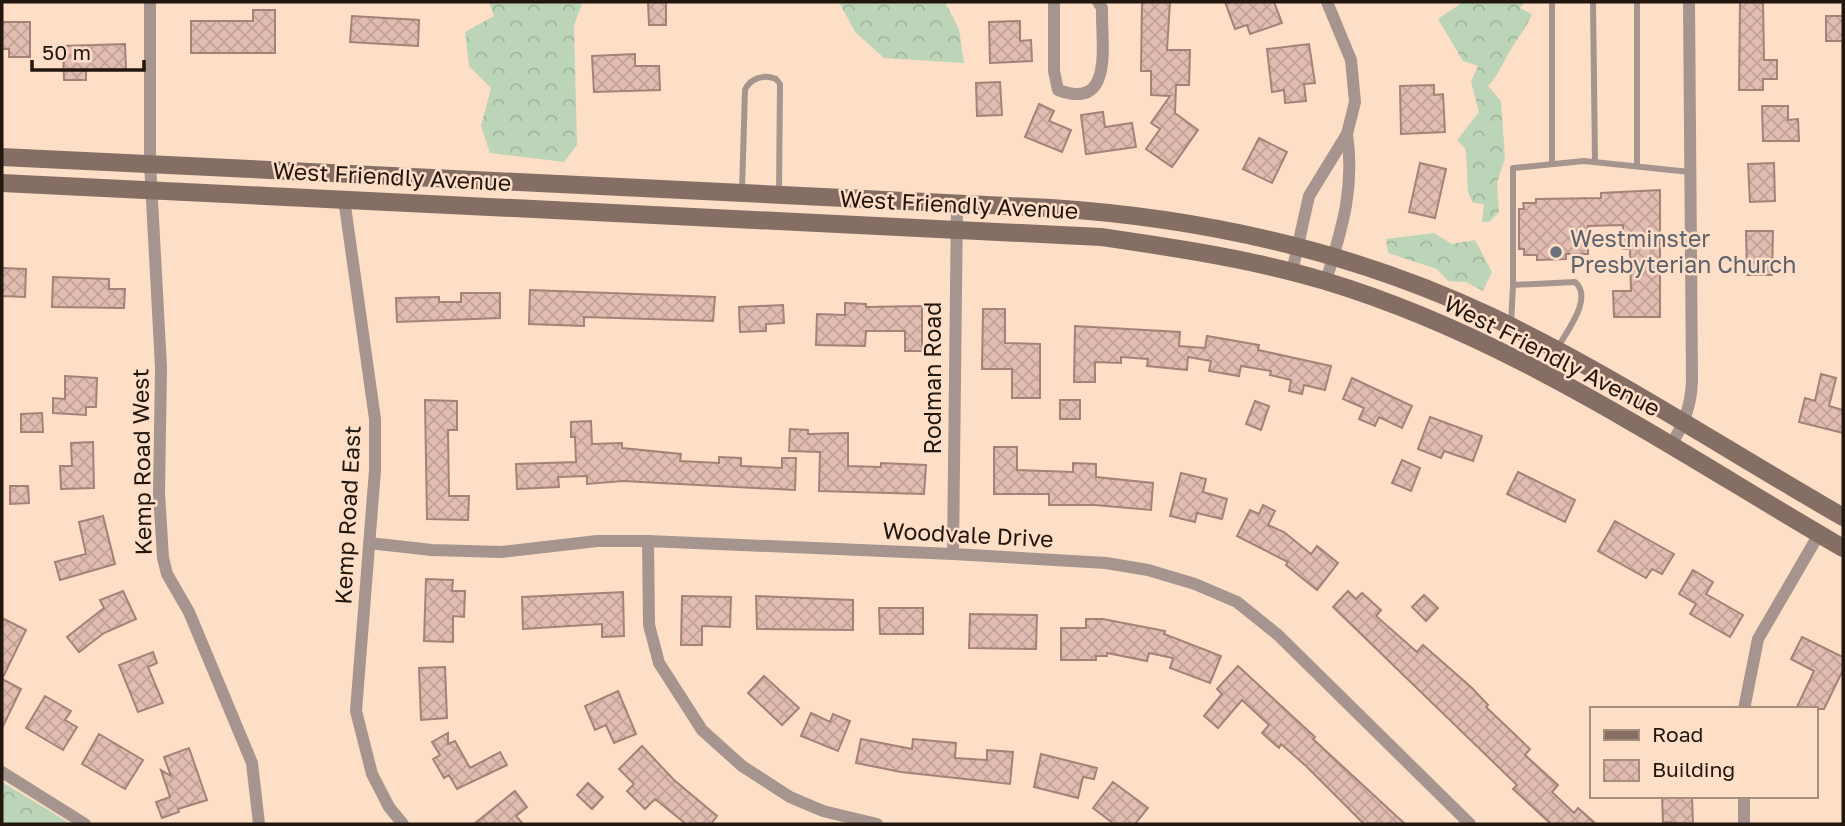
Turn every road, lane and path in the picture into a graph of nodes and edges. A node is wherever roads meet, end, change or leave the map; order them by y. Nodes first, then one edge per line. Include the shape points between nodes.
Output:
1 (150, 2) edge
2 (1054, 2) edge
3 (1098, 2) edge
4 (1327, 2) edge
5 (1552, 2) edge
6 (1593, 2) edge
7 (1637, 2) edge
8 (1689, 2) edge
9 (1347, 134) junction
10 (2, 157) edge
11 (1595, 161) junction
12 (1552, 162) junction
13 (150, 163) junction
14 (1637, 166) junction
15 (1690, 172) junction
16 (2, 183) edge
17 (153, 190) junction
18 (742, 192) junction
19 (779, 194) junction
20 (344, 199) junction
21 (957, 202) junction
22 (956, 229) junction
23 (1298, 246) junction
24 (1334, 256) junction
25 (1292, 272) junction
26 (1326, 281) junction
27 (1513, 285) junction
28 (1511, 327) junction
29 (1556, 350) junction
30 (1685, 422) junction
31 (1671, 445) junction
32 (1843, 517) edge
33 (1819, 534) junction
34 (648, 541) junction
35 (369, 543) junction
36 (1843, 548) edge
37 (953, 554) junction
38 (1744, 707) edge
39 (2, 772) edge
40 (1744, 798) edge
41 (1462, 821) edge
42 (256, 823) edge
43 (85, 824) edge
44 (403, 824) edge
45 (877, 824) edge
46 (1744, 824) edge

1 - 13 street, Kemp Road West
2 - 3 street via 1054,71 1058,90 1072,95 1091,91 1101,80 1102,8
4 - 9 street via 1351,60 1355,102
5 - 12 lane
6 - 11 lane
7 - 14 lane
8 - 15 street
9 - 23 street via 1309,196
9 - 24 street via 1352,167 1349,204
10 - 13 main road, West Friendly Avenue
11 - 12 lane
11 - 14 lane
12 - 27 lane via 1513,168
13 - 17 street, Kemp Road West
13 - 18 main road, West Friendly Avenue
14 - 15 lane
15 - 30 street via 1692,381
16 - 17 main road, West Friendly Avenue
17 - 20 main road, West Friendly Avenue
17 - 42 street, Kemp Road West via 163,558 253,763
18 - 19 main road, West Friendly Avenue
18 - 19 lane via 745,90 752,81 766,77 780,84
19 - 21 main road, West Friendly Avenue
20 - 22 main road, West Friendly Avenue
20 - 35 street, Kemp Road East via 375,419
21 - 22 street, Rodman Road
21 - 23 main road, West Friendly Avenue via 1104,211
22 - 25 main road, West Friendly Avenue via 1101,237 1221,255
22 - 37 street, Rodman Road
23 - 24 main road, West Friendly Avenue
23 - 25 street
24 - 26 street
24 - 28 main road, West Friendly Avenue
25 - 26 main road, West Friendly Avenue
26 - 31 main road, West Friendly Avenue via 1477,340
27 - 28 lane
27 - 29 lane via 1571,281 1581,288 1581,305
28 - 29 main road, West Friendly Avenue
29 - 30 main road, West Friendly Avenue
30 - 31 street
30 - 32 main road, West Friendly Avenue
31 - 33 main road, West Friendly Avenue
33 - 36 main road, West Friendly Avenue
33 - 38 street via 1758,639
34 - 35 street, Woodvale Drive via 597,541 501,552
34 - 37 street, Woodvale Drive
34 - 45 street via 649,625 659,663 702,730 742,765 790,797 823,811
35 - 44 street, Kemp Road East via 356,710 372,774
37 - 41 street, Woodvale Drive via 1148,570 1237,602 1278,635
39 - 43 street
40 - 46 street

